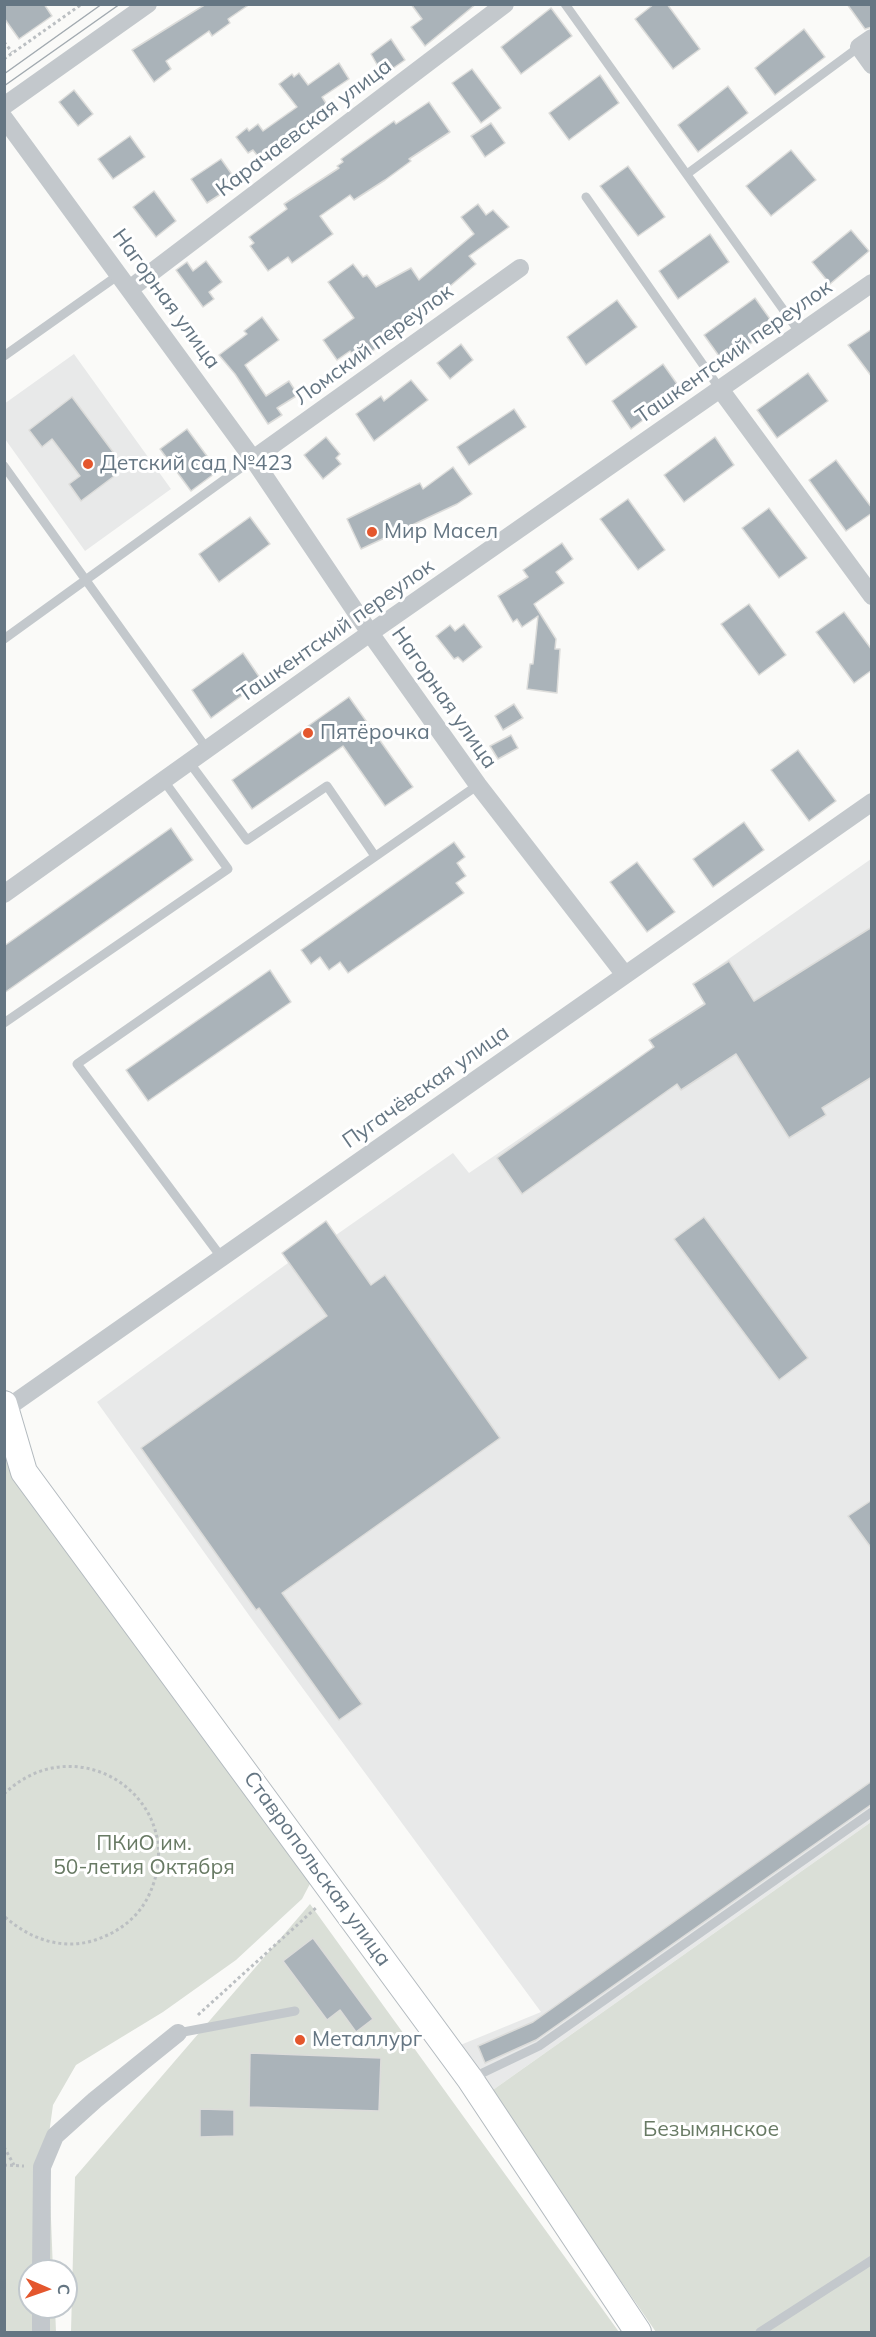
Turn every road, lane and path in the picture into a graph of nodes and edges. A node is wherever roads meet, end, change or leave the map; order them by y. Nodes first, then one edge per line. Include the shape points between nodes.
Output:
1 (82, 4) edge
2 (148, 4) edge
3 (505, 4) edge
4 (565, 4) edge
5 (4, 42) edge
6 (865, 43) edge
7 (12, 52) junction
8 (4, 59) edge
9 (872, 65) edge
10 (4, 106) edge
11 (4, 118) edge
12 (687, 174) junction
13 (586, 197) dead end
14 (520, 268) dead end
15 (126, 281) junction
16 (872, 283) edge
17 (800, 333) junction
18 (4, 356) edge
19 (720, 389) junction
20 (253, 459) junction
21 (4, 466) edge
22 (86, 581) junction
23 (872, 596) edge
24 (370, 633) junction
25 (4, 639) edge
26 (207, 748) junction
27 (189, 762) junction
28 (164, 781) junction
29 (478, 785) junction
30 (871, 802) edge
31 (375, 856) junction
32 (4, 894) edge
33 (624, 975) junction
34 (4, 1023) edge
35 (222, 1258) junction
36 (6, 1406) edge
37 (4, 1794) edge
38 (872, 1812) edge
39 (334, 1892) junction
40 (4, 1916) edge
41 (295, 2011) dead end
42 (178, 2033) junction
43 (470, 2079) junction
44 (4, 2147) edge
45 (14, 2165) dead end
46 (41, 2259) edge
47 (872, 2260) edge
48 (638, 2332) edge
49 (760, 2332) edge

1 - 7 path
2 - 10 street
3 - 15 street, Карачаевская улица
4 - 12 lane
5 - 7 path
6 - 9 street
6 - 12 lane
7 - 8 path
11 - 15 street, Нагорная улица
12 - 17 lane
13 - 19 lane
14 - 20 street, Ломский переулок
15 - 18 lane
15 - 20 street, Нагорная улица
16 - 17 street, Ташкентский переулок
17 - 19 street, Ташкентский переулок
19 - 23 street
19 - 24 street, Ташкентский переулок
20 - 22 lane
20 - 24 street, Нагорная улица
21 - 22 lane
22 - 25 lane
22 - 26 lane
24 - 26 street, Ташкентский переулок
24 - 29 street, Нагорная улица
26 - 27 street, Ташкентский переулок
27 - 28 street, Ташкентский переулок
27 - 31 lane via 247,840 327,786
28 - 32 street, Ташкентский переулок
28 - 34 lane via 228,869
29 - 31 lane
29 - 33 street, Нагорная улица
30 - 33 street, Пугачёвская улица
31 - 35 lane via 76,1064
33 - 35 street, Пугачёвская улица
35 - 36 street, Пугачёвская улица
36 - 39 street, Ставропольская улица via 24,1472
37 - 40 path via 20,1781 45,1770 91,1768 125,1785 138,1797 148,1813 159,1849 158,1868 145,1902 127,1923 103,1938 67,1944 48,1942 30,1935
38 - 43 lane via 534,2049
39 - 42 path
39 - 43 street, Ставропольская улица
41 - 42 lane
42 - 46 street via 55,2136 42,2167
43 - 48 street, Ставропольская улица
44 - 45 path
47 - 49 lane

